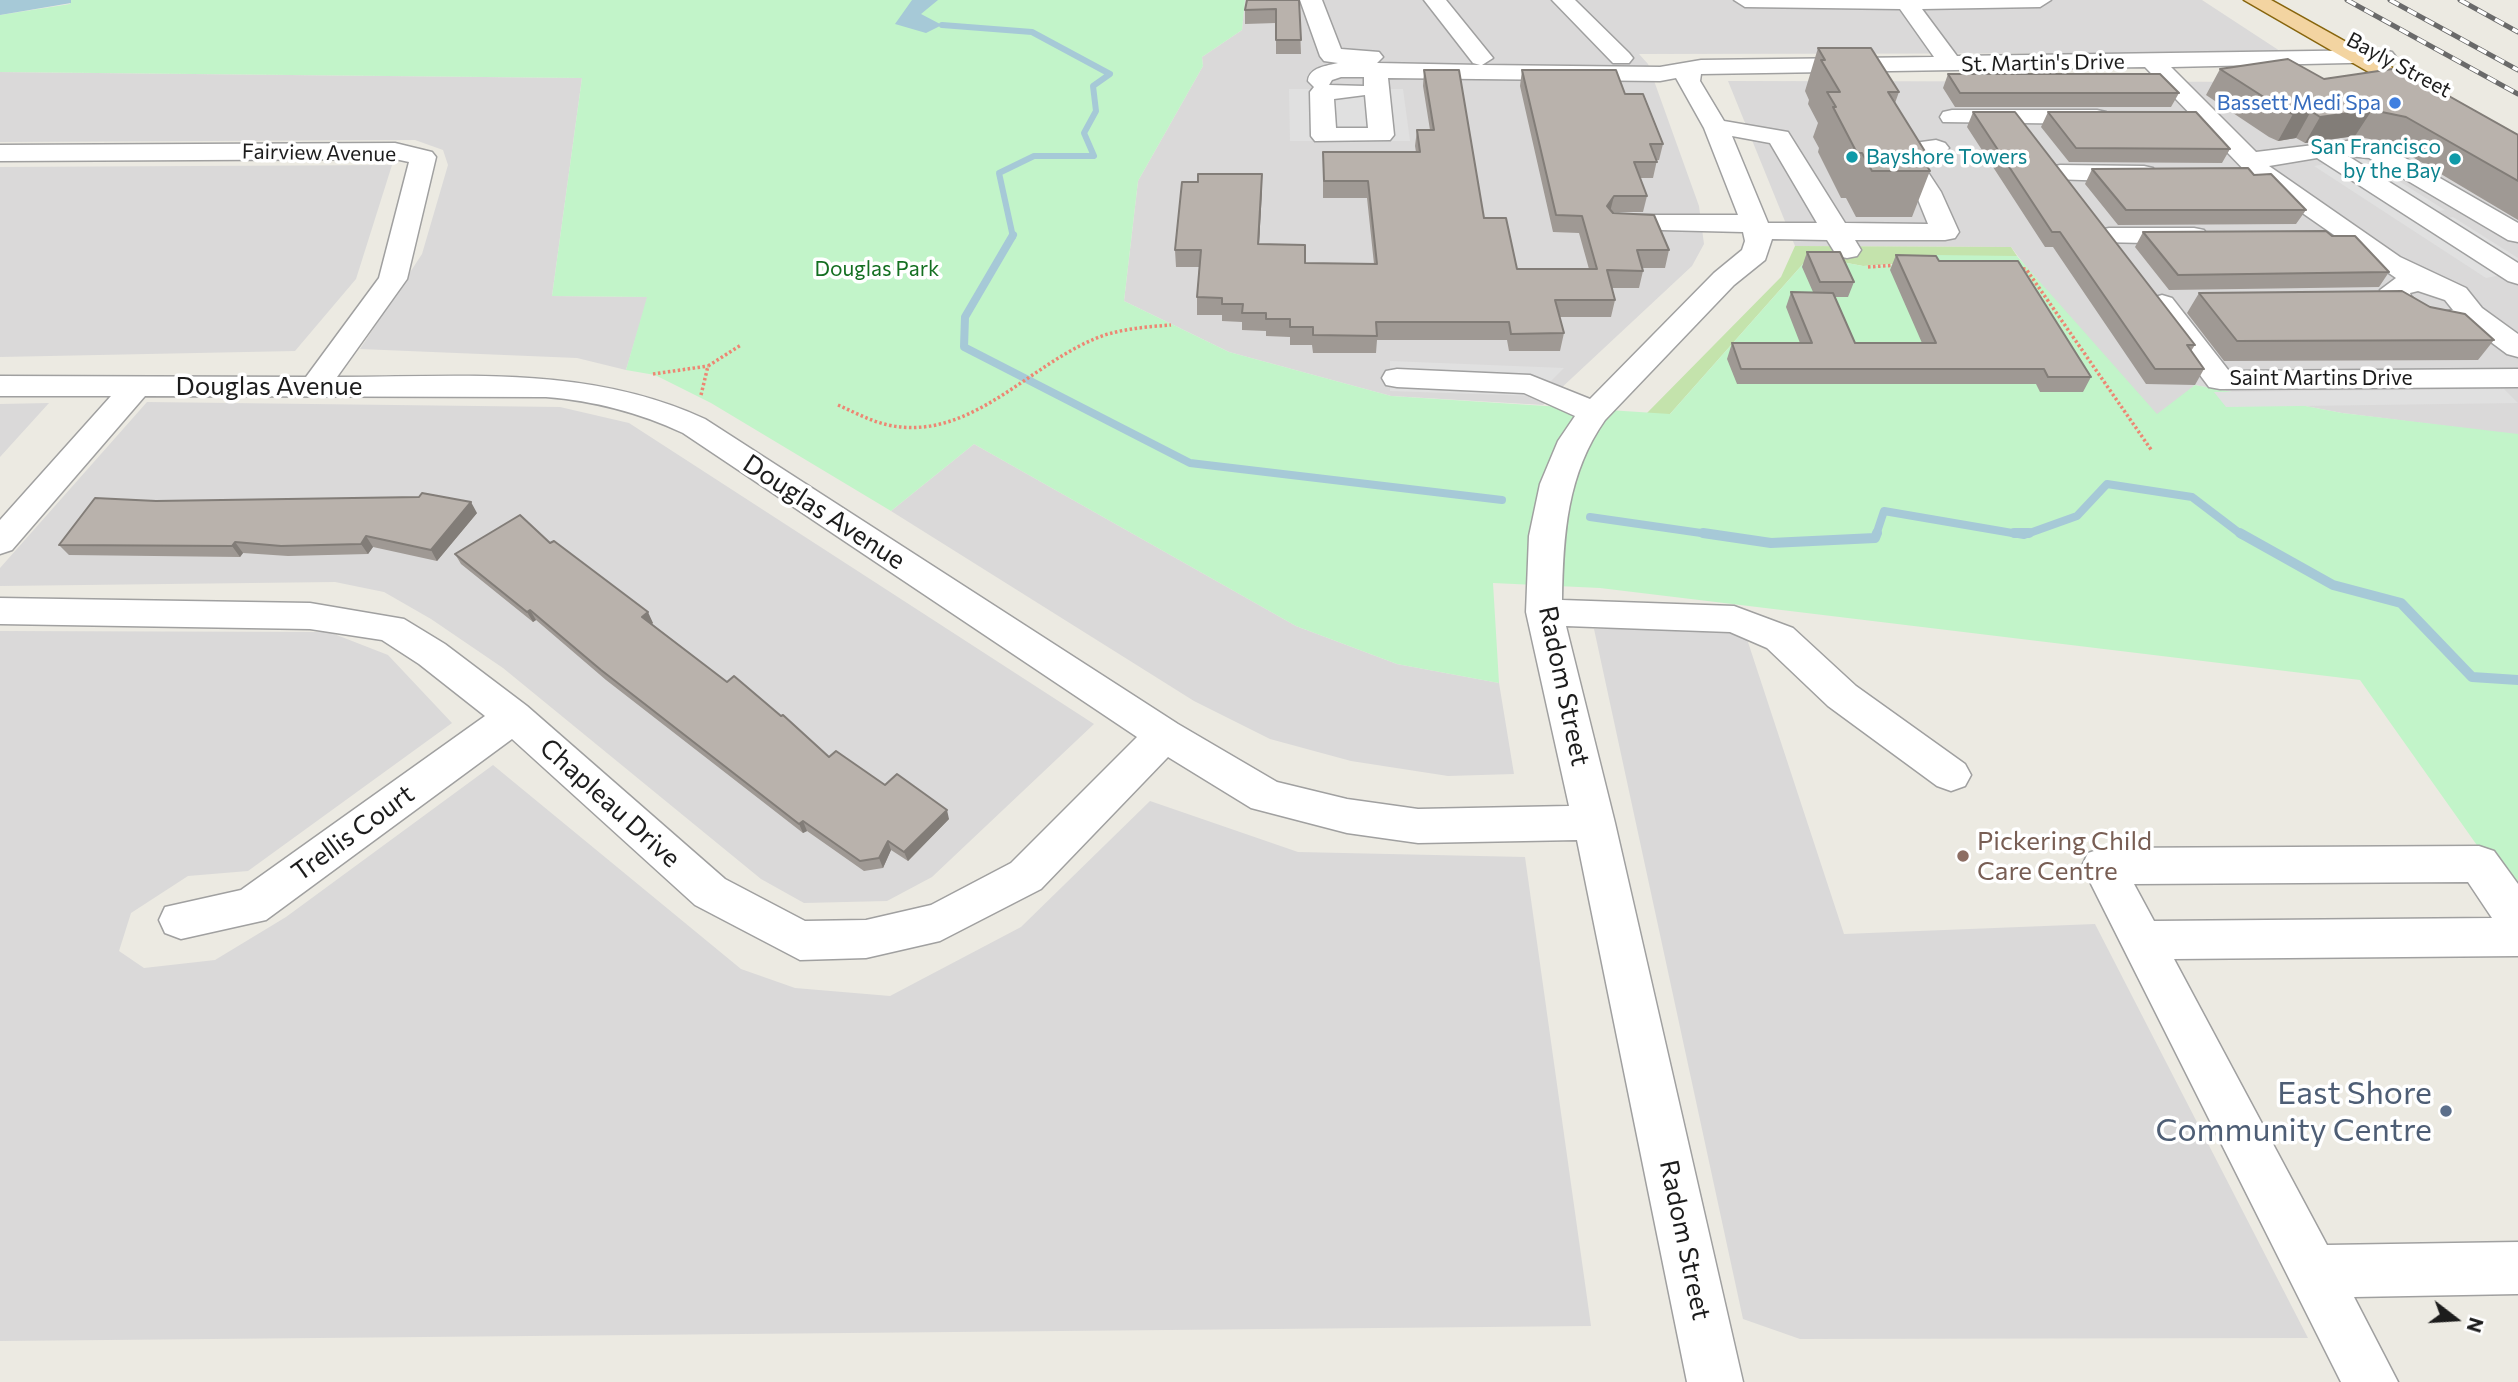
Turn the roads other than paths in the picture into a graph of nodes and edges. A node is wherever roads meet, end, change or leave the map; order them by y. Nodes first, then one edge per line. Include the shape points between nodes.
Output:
1 (1311, 0) edge
2 (1435, 0) edge
3 (1563, 0) edge
4 (1745, 0) edge
5 (2040, 0) edge
6 (2255, 0) edge
7 (2281, 0) edge
8 (1906, 2) junction
9 (2384, 57) junction
10 (1481, 58) junction
11 (1621, 58) junction
12 (2359, 58) junction
13 (2153, 62) junction
14 (1951, 64) junction
15 (1695, 69) junction
16 (1320, 81) dead end
17 (1952, 117) dead end
18 (2017, 117) junction
19 (2124, 117) edge
20 (2177, 117) edge
21 (2204, 117) junction
22 (1716, 128) junction
23 (2518, 129) edge
24 (1936, 148) dead end
25 (2518, 148) edge
26 (2321, 150) junction
27 (0, 153) edge
28 (2048, 157) junction
29 (2248, 169) junction
30 (2166, 174) edge
31 (1620, 221) edge
32 (2518, 234) edge
33 (1756, 235) junction
34 (2310, 235) edge
35 (2350, 235) junction
36 (2216, 236) edge
37 (1843, 241) junction
38 (2129, 257) junction
39 (2518, 275) edge
40 (2518, 290) edge
41 (2438, 298) junction
42 (2518, 348) edge
43 (1397, 378) dead end
44 (2518, 378) edge
45 (316, 385) junction
46 (0, 386) edge
47 (136, 387) junction
48 (1594, 413) junction
49 (0, 542) edge
50 (0, 611) edge
51 (1544, 612) junction
52 (513, 717) junction
53 (1164, 735) junction
54 (1951, 775) dead end
55 (1594, 823) junction
56 (2518, 919) edge
57 (181, 920) dead end
58 (2518, 937) edge
59 (2141, 940) junction
60 (2518, 1268) edge
61 (2313, 1271) junction
62 (1715, 1382) edge
63 (2370, 1382) edge

1 - 10 street, St. Martin's Drive via 1332,56
2 - 10 street
3 - 11 street
4 - 8 street
5 - 8 street
6 - 12 main road, Bayly Street
7 - 9 main road, Bayly Street
8 - 14 street
9 - 12 street, St. Martin's Drive
9 - 23 main road, Bayly Street
10 - 11 street, St. Martin's Drive
11 - 15 street, St. Martin's Drive via 1658,58
12 - 13 street, St. Martin's Drive
12 - 25 main road, Bayly Street
13 - 14 street, St. Martin's Drive
13 - 21 street
14 - 15 street, St. Martin's Drive
15 - 16 street, St. Martin's Drive via 1660,74 1376,81 1327,71
15 - 22 street via 1688,81
17 - 18 street
18 - 19 street
18 - 28 street, Saint Martins Drive
20 - 21 street
21 - 29 street
22 - 33 street
22 - 37 street via 1779,137
24 - 37 street via 1908,150 1905,157 1928,192 1945,232
26 - 29 street
26 - 32 street via 2377,152
26 - 39 street
27 - 45 street, Fairview Avenue via 395,151 423,157 393,279
28 - 30 street
28 - 38 street, Saint Martins Drive
29 - 35 street
31 - 33 street
33 - 37 street via 1787,253
33 - 48 street, Radom Street
34 - 35 street
35 - 41 street
36 - 38 street
38 - 44 street, Saint Martins Drive via 2220,380
40 - 41 street
41 - 42 street
43 - 48 street via 1530,384
45 - 47 street, Douglas Avenue
45 - 53 street, Douglas Avenue via 546,387 598,391 646,403 694,426
46 - 47 street, Douglas Avenue
47 - 49 street
48 - 51 street, Radom Street via 1574,442 1557,484 1546,536
50 - 52 street, Chapleau Drive via 310,615 391,628
51 - 54 street via 1734,620 1780,638 1842,696
51 - 55 street, Radom Street
52 - 53 street, Chapleau Drive via 710,892 800,941 866,939 940,922 1026,876
52 - 57 street, Trellis Court via 251,907
53 - 55 street, Douglas Avenue via 1266,796 1347,816 1418,826
55 - 62 street, Radom Street
56 - 59 street via 2479,863 2103,866
58 - 59 street
59 - 61 street
60 - 61 street
61 - 63 street

